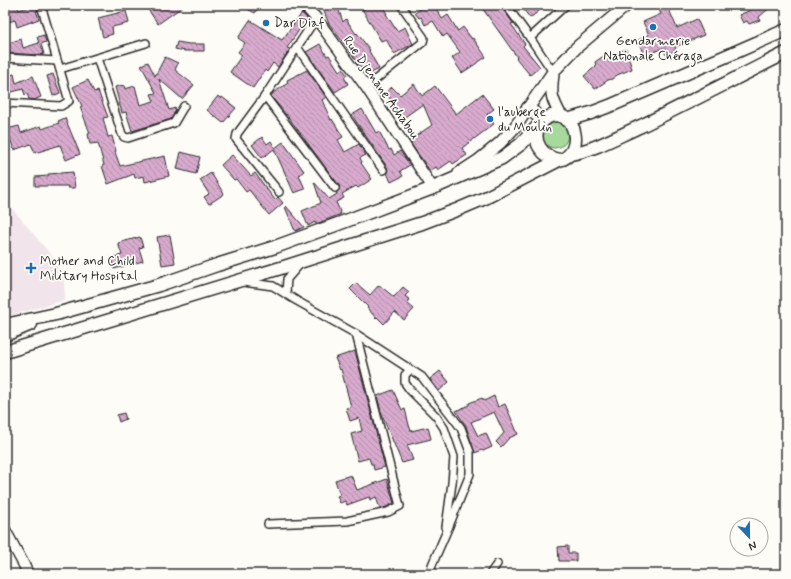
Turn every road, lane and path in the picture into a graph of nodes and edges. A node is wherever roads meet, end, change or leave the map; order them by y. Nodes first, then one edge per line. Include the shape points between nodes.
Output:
1 (41, 5) edge
2 (304, 5) edge
3 (401, 5) edge
4 (506, 5) edge
5 (566, 5) edge
6 (627, 5) edge
7 (316, 18) junction
8 (786, 30) edge
9 (530, 38) junction
10 (146, 43) dead end
11 (297, 47) junction
12 (786, 53) edge
13 (5, 58) edge
14 (97, 58) junction
15 (57, 61) junction
16 (60, 69) junction
17 (553, 72) junction
18 (366, 87) junction
19 (265, 96) junction
20 (5, 103) edge
21 (184, 106) dead end
22 (528, 108) junction
23 (564, 118) junction
24 (541, 122) junction
25 (570, 154) junction
26 (559, 160) junction
27 (383, 170) dead end
28 (437, 187) junction
29 (335, 188) dead end
30 (280, 192) dead end
31 (303, 260) junction
32 (235, 281) junction
33 (286, 294) junction
34 (56, 314) junction
35 (5, 325) edge
36 (356, 334) junction
37 (5, 335) edge
38 (5, 352) edge
39 (410, 370) junction
40 (268, 524) dead end
41 (5, 530) edge
42 (444, 538) junction
43 (497, 564) dead end
44 (28, 574) edge
45 (431, 574) edge
46 (490, 574) edge

1 - 15 street
2 - 7 main road, Rue Djenane Achabou
3 - 18 street via 422,34 423,42
4 - 9 street
5 - 9 street
6 - 17 main road via 577,47
7 - 11 street
7 - 18 main road, Rue Djenane Achabou
8 - 23 highway via 612,105 591,113
9 - 17 street
10 - 14 street
11 - 19 street
11 - 27 street
12 - 25 highway via 600,145 584,152
13 - 15 street
14 - 16 street
14 - 21 street via 124,137 128,138 174,123
15 - 16 street
16 - 20 street via 69,101 61,106
17 - 22 main road
17 - 23 main road via 552,98
18 - 28 main road, Rue Djenane Achabou
19 - 29 street
19 - 30 street via 236,139
22 - 24 highway
22 - 28 main road via 500,143
23 - 24 highway via 555,115
23 - 25 highway via 574,130 575,136
24 - 26 highway via 537,131 538,145 547,156
24 - 28 highway via 521,144 502,158
25 - 26 highway
26 - 31 highway via 459,209
28 - 34 highway via 275,247 159,285
31 - 32 highway
31 - 33 street via 287,279
32 - 33 street via 274,286
32 - 38 highway
33 - 36 street
34 - 35 highway
34 - 37 highway
36 - 39 street
36 - 40 street via 400,506 388,512 347,521
39 - 42 street via 405,375 405,383 444,428 454,457
39 - 42 street via 422,377 461,428 470,452 470,474
41 - 44 main road
42 - 45 street via 432,565
43 - 46 street

